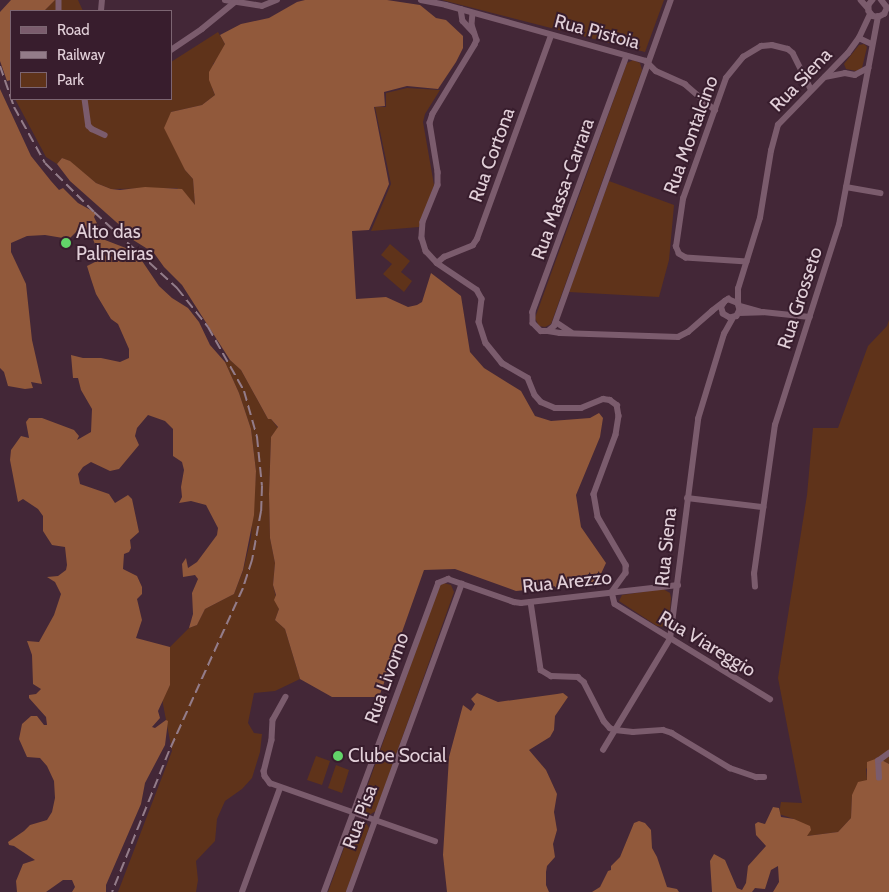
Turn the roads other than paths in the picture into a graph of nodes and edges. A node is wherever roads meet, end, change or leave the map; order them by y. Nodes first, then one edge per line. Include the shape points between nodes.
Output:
1 (225, 0) edge
2 (277, 0) edge
3 (421, 0) edge
4 (671, 0) edge
5 (861, 0) edge
6 (873, 0) edge
7 (235, 2) junction
8 (885, 5) edge
9 (461, 9) junction
10 (869, 11) junction
11 (474, 13) junction
12 (878, 17) junction
13 (476, 34) junction
14 (551, 36) junction
15 (859, 38) junction
16 (872, 44) junction
17 (172, 49) edge
18 (627, 56) junction
19 (842, 60) junction
20 (649, 64) junction
21 (868, 68) junction
22 (845, 73) junction
23 (856, 75) junction
24 (825, 77) junction
25 (812, 89) junction
26 (863, 89) junction
27 (85, 100) edge
28 (715, 110) junction
29 (105, 134) dead end
30 (846, 187) junction
31 (880, 193) dead end
32 (747, 262) junction
33 (437, 263) junction
34 (738, 289) junction
35 (726, 300) junction
36 (739, 304) junction
37 (764, 312) junction
38 (739, 313) junction
39 (724, 315) junction
40 (708, 316) junction
41 (810, 317) junction
42 (733, 318) junction
43 (556, 322) junction
44 (541, 330) joint
45 (548, 331) junction
46 (573, 333) junction
47 (724, 334) junction
48 (687, 498) junction
49 (763, 506) junction
50 (462, 584) junction
51 (678, 585) junction
52 (755, 587) dead end
53 (612, 592) junction
54 (531, 602) junction
55 (670, 639) junction
56 (286, 697) dead end
57 (770, 699) dead end
58 (615, 730) junction
59 (603, 750) dead end
60 (889, 754) edge
61 (764, 777) dead end
62 (879, 778) dead end
63 (280, 788) junction
64 (352, 812) junction
65 (375, 820) junction
66 (435, 841) dead end
67 (242, 892) edge
68 (324, 892) edge
69 (349, 892) edge

1 - 7 street
2 - 7 street via 266,6
3 - 9 street, Rua Pistoia
4 - 20 street
5 - 10 street
6 - 10 street, Rua Siena
7 - 17 street
8 - 12 street
9 - 11 street, Rua Pistoia
9 - 13 street via 462,21
10 - 12 street
10 - 15 street, Rua Siena
11 - 13 street via 472,26
11 - 14 street, Rua Pistoia
12 - 16 street, Rua Grosseto
13 - 33 street via 474,48 430,123 438,185 423,222 422,238 426,251
14 - 18 street, Rua Pistoia
14 - 33 street, Rua Cortona via 477,239 473,245
15 - 16 street
15 - 19 street, Rua Siena
16 - 21 street, Rua Grosseto
18 - 20 street, Rua Pistoia
18 - 44 street, Rua Massa-Carrara via 533,312 533,324
19 - 22 street
19 - 24 street, Rua Siena
20 - 28 street, Rua Pistoia via 656,71 685,84
20 - 43 street
21 - 23 street
21 - 26 street, Rua Grosseto
22 - 23 street
22 - 24 street
23 - 26 street
24 - 25 street, Rua Siena
25 - 28 street, Rua Montalcino via 793,53 767,45 734,66 726,78
25 - 32 street, Rua Siena via 782,120 774,134 760,218
26 - 30 street, Rua Grosseto
27 - 29 street via 89,126
28 - 32 street, Rua Montalcino via 683,199 676,247 686,258
30 - 31 street
30 - 41 street, Rua Grosseto via 839,225
32 - 34 street, Rua Siena
33 - 53 street via 477,290 482,299 479,322 486,343 502,363 528,378 541,402 555,408 581,408 603,399 616,405 619,416 616,435 594,494 598,517 626,565 626,574
34 - 35 street, Rua Siena
34 - 36 street, Rua Siena
35 - 36 street
35 - 39 street via 721,307
35 - 40 street, Rua Siena
36 - 37 street
36 - 38 street
37 - 38 street
37 - 41 street
38 - 42 street
39 - 40 street
39 - 42 street
39 - 47 street, Rua Siena
40 - 46 street, Rua Siena via 678,337
41 - 49 street, Rua Grosseto via 775,426
42 - 47 street, Rua Siena
43 - 45 street
43 - 46 street
44 - 45 street, Rua Siena
45 - 46 street, Rua Siena
47 - 48 street, Rua Siena via 698,419
48 - 49 street
48 - 51 street, Rua Siena
49 - 52 street, Rua Grosseto
50 - 54 street, Rua Arezzo via 514,602
50 - 64 street, Rua Livorno via 448,579 436,586
50 - 65 street, Rua Pisa
51 - 53 street, Rua Arezzo
51 - 55 street, Rua Siena
53 - 54 street, Rua Arezzo
53 - 55 street, Rua Viareggio via 613,600 620,608
54 - 58 street via 541,670 551,676 578,677 584,682 604,721
55 - 57 street, Rua Viareggio
55 - 58 street, Rua Siena
56 - 63 street via 273,720 272,740 264,770 267,780
58 - 59 street, Rua Siena
58 - 61 street via 663,730 730,768
60 - 62 street via 878,761
63 - 64 street
63 - 67 street
64 - 65 street
64 - 68 street, Rua Livorno
65 - 66 street
65 - 69 street, Rua Pisa

